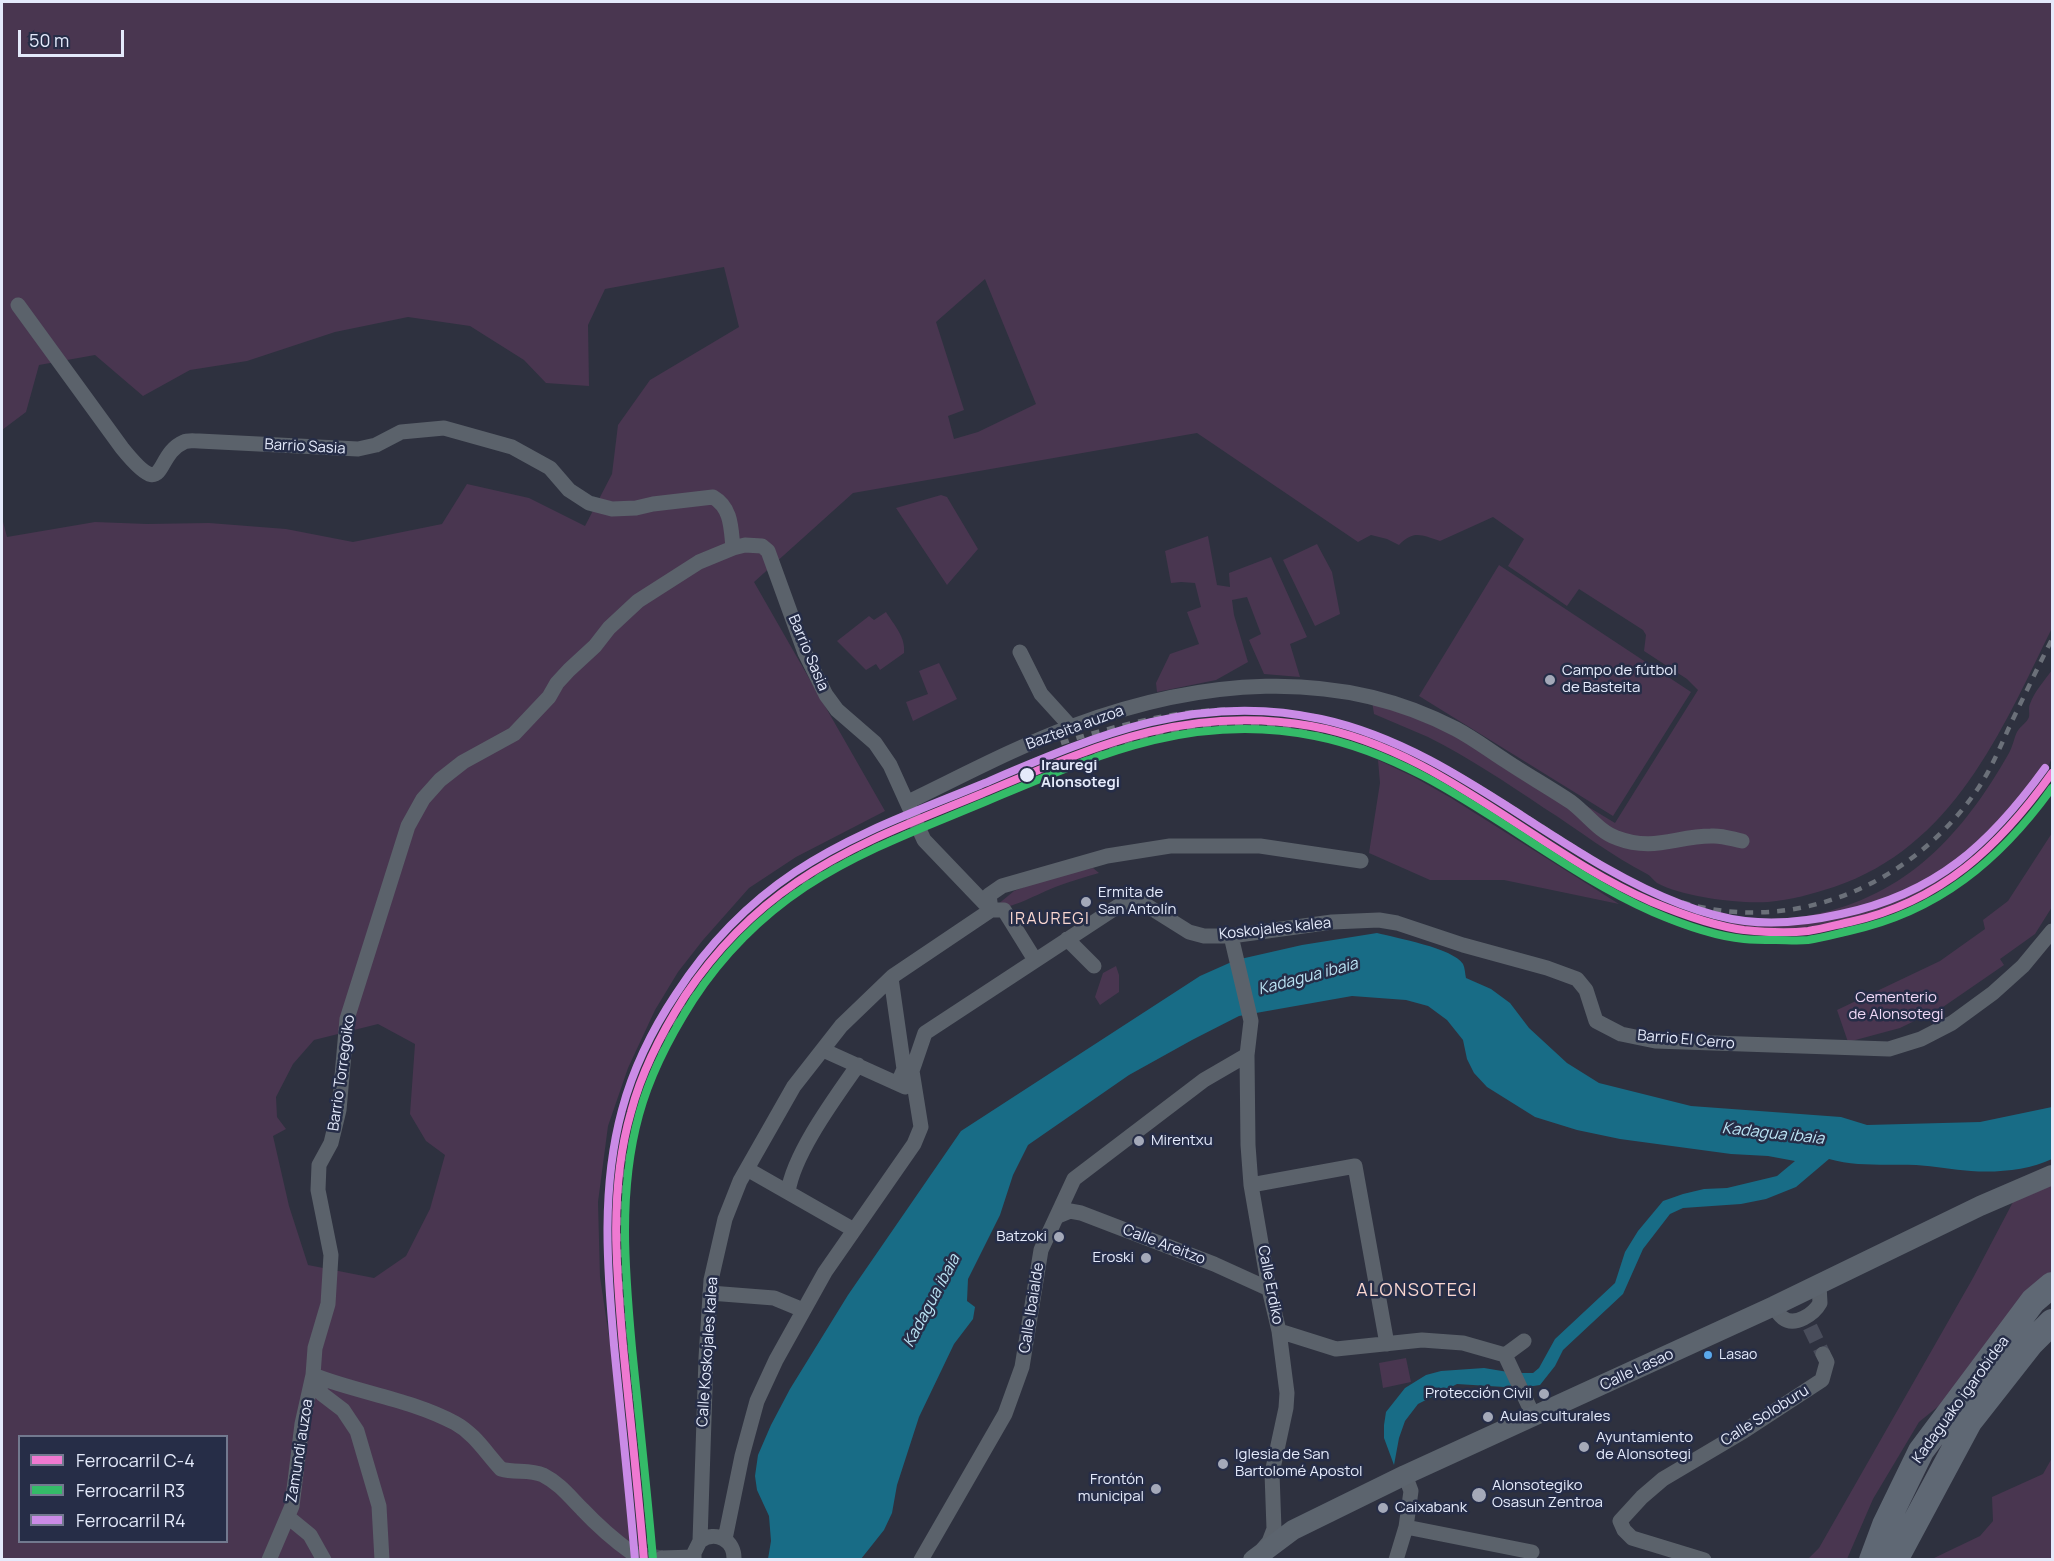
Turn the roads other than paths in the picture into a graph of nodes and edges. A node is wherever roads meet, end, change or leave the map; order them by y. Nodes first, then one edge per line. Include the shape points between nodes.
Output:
1 (18, 305) dead end
2 (733, 548) junction
3 (1020, 652) dead end
4 (1071, 727) junction
5 (514, 734) joint
6 (908, 802) junction
7 (1742, 841) dead end
8 (1361, 861) dead end
9 (991, 910) junction
10 (1397, 923) joint
11 (2052, 931) edge
12 (1231, 936) junction
13 (1067, 939) junction
14 (1035, 960) junction
15 (1094, 966) dead end
16 (891, 978) junction
17 (925, 1033) junction
18 (899, 1035) junction
19 (823, 1050) junction
20 (1247, 1055) junction
21 (858, 1065) junction
22 (1216, 1073) junction
23 (898, 1083) junction
24 (1248, 1087) junction
25 (916, 1093) junction
26 (747, 1169) junction
27 (2052, 1174) edge
28 (1251, 1185) junction
29 (1070, 1188) junction
30 (788, 1192) junction
31 (1081, 1213) junction
32 (1058, 1216) junction
33 (854, 1230) junction
34 (1264, 1257) junction
35 (1236, 1273) junction
36 (1819, 1285) junction
37 (2052, 1285) edge
38 (1269, 1289) junction
39 (710, 1293) junction
40 (1774, 1306) junction
41 (803, 1310) junction
42 (2052, 1322) edge
43 (1279, 1331) junction
44 (1524, 1341) dead end
45 (1387, 1344) junction
46 (1823, 1354) tunnel mouth
47 (1505, 1355) junction
48 (313, 1375) junction
49 (1534, 1417) junction
50 (1405, 1475) junction
51 (1272, 1512) junction
52 (288, 1517) junction
53 (1406, 1527) junction
54 (1283, 1529) junction
55 (725, 1539) junction
56 (700, 1542) junction
57 (1532, 1552) dead end
58 (632, 1553) tunnel mouth
59 (662, 1558) edge
60 (694, 1558) edge
61 (739, 1559) edge
62 (1253, 1559) edge
63 (269, 1560) edge
64 (324, 1560) edge
65 (382, 1560) edge
66 (921, 1560) edge
67 (1396, 1560) edge
68 (1704, 1560) edge
69 (1872, 1560) edge
70 (1895, 1560) edge

1 - 2 street, Barrio Sasia via 122,448 139,469 151,474 158,472 167,455 184,442 358,449 400,432 444,428 512,447 550,468 589,503 612,509 713,497 726,508
2 - 5 street, Barrio Sasia via 699,561 638,601 569,670
2 - 6 street, Barrio Sasia via 757,544 768,551 805,652 826,696 875,743
3 - 4 street via 1041,694
4 - 6 street, Bazteita auzoa
4 - 7 street, Bazteita auzoa via 1136,706 1215,689 1271,685 1335,689 1419,710 1458,730 1572,804 1615,838 1643,844 1711,836
5 - 48 street, Barrio Torregoiko via 463,762 423,800 408,826 347,1019 339,1110 317,1177 331,1255 328,1304 315,1348
6 - 9 street via 924,840
8 - 9 street via 1260,846 1170,846 1107,856 1002,886 989,895
9 - 14 street via 1004,909
9 - 16 street, Calle Koskojales kalea
10 - 11 street, Barrio El Cerro via 1577,979 1586,990 1596,1021 1621,1034 1655,1041 1889,1049 1952,1023 2023,966
10 - 12 street, Koskojales kalea via 1332,922
12 - 13 street, Koskojales kalea via 1189,932 1134,899
12 - 20 street, Calle Erdiko via 1251,1022
13 - 14 street, Koskojales kalea
13 - 15 street
14 - 17 street
16 - 18 street
16 - 19 street, Calle Koskojales kalea via 841,1026
17 - 18 street via 910,1040
17 - 25 street via 912,1071
18 - 23 street via 904,1069
19 - 21 street
19 - 26 street, Calle Koskojales kalea via 794,1086
20 - 22 street, Calle Ibaialde
20 - 24 street, Calle Erdiko
21 - 23 street
21 - 30 street via 803,1152
22 - 24 street
22 - 29 street, Calle Ibaialde via 1074,1179
23 - 25 street
24 - 28 street, Calle Erdiko
25 - 33 street via 921,1127 914,1144
26 - 30 street
26 - 39 street, Calle Koskojales kalea via 725,1220
27 - 36 street, Calle Lasao
28 - 34 street, Calle Erdiko
28 - 45 street via 1355,1166
29 - 31 street via 1074,1206
29 - 32 street, Calle Ibaialde
30 - 33 street
31 - 32 street, Calle Areitzo via 1070,1211
31 - 35 street, Calle Areitzo
32 - 66 street, Calle Ibaialde via 1041,1250 1022,1367 1005,1414
33 - 41 street
34 - 35 street
34 - 38 street, Calle Erdiko
35 - 38 street, Calle Areitzo
36 - 40 street, Calle Lasao
36 - 40 street via 1820,1303 1807,1322 1785,1319
37 - 69 highway, Kadaguako igarobidea via 2033,1301 1921,1451
38 - 43 street, Calle Erdiko
39 - 41 street via 774,1298
39 - 56 street, Calle Koskojales kalea
40 - 49 street, Calle Lasao
41 - 55 street via 756,1401
42 - 70 highway, Kadaguako igarobidea via 1969,1422
43 - 45 street via 1336,1349
43 - 51 street, Calle Erdiko via 1287,1393 1272,1473
44 - 47 street
45 - 47 street via 1422,1340 1463,1343
46 - 68 street, Calle Soloburu via 1827,1362 1822,1380 1663,1479 1620,1521 1632,1538
47 - 49 street
48 - 52 street, Zamundi auzoa
48 - 58 street via 413,1406 456,1424 479,1442 501,1468 534,1472 551,1480
48 - 65 street via 322,1394 343,1410 357,1431 379,1506
49 - 50 street, Calle Lasao
50 - 53 street via 1411,1491
50 - 54 street, Calle Lasao
51 - 54 street
51 - 62 street, Calle Erdiko via 1267,1533
52 - 63 street, Zamundi auzoa
52 - 64 street via 310,1535
53 - 57 street
53 - 67 street
54 - 62 street, Calle Lasao
55 - 56 street via 714,1536
55 - 61 street
56 - 60 street, Calle Koskojales kalea
59 - 60 street

